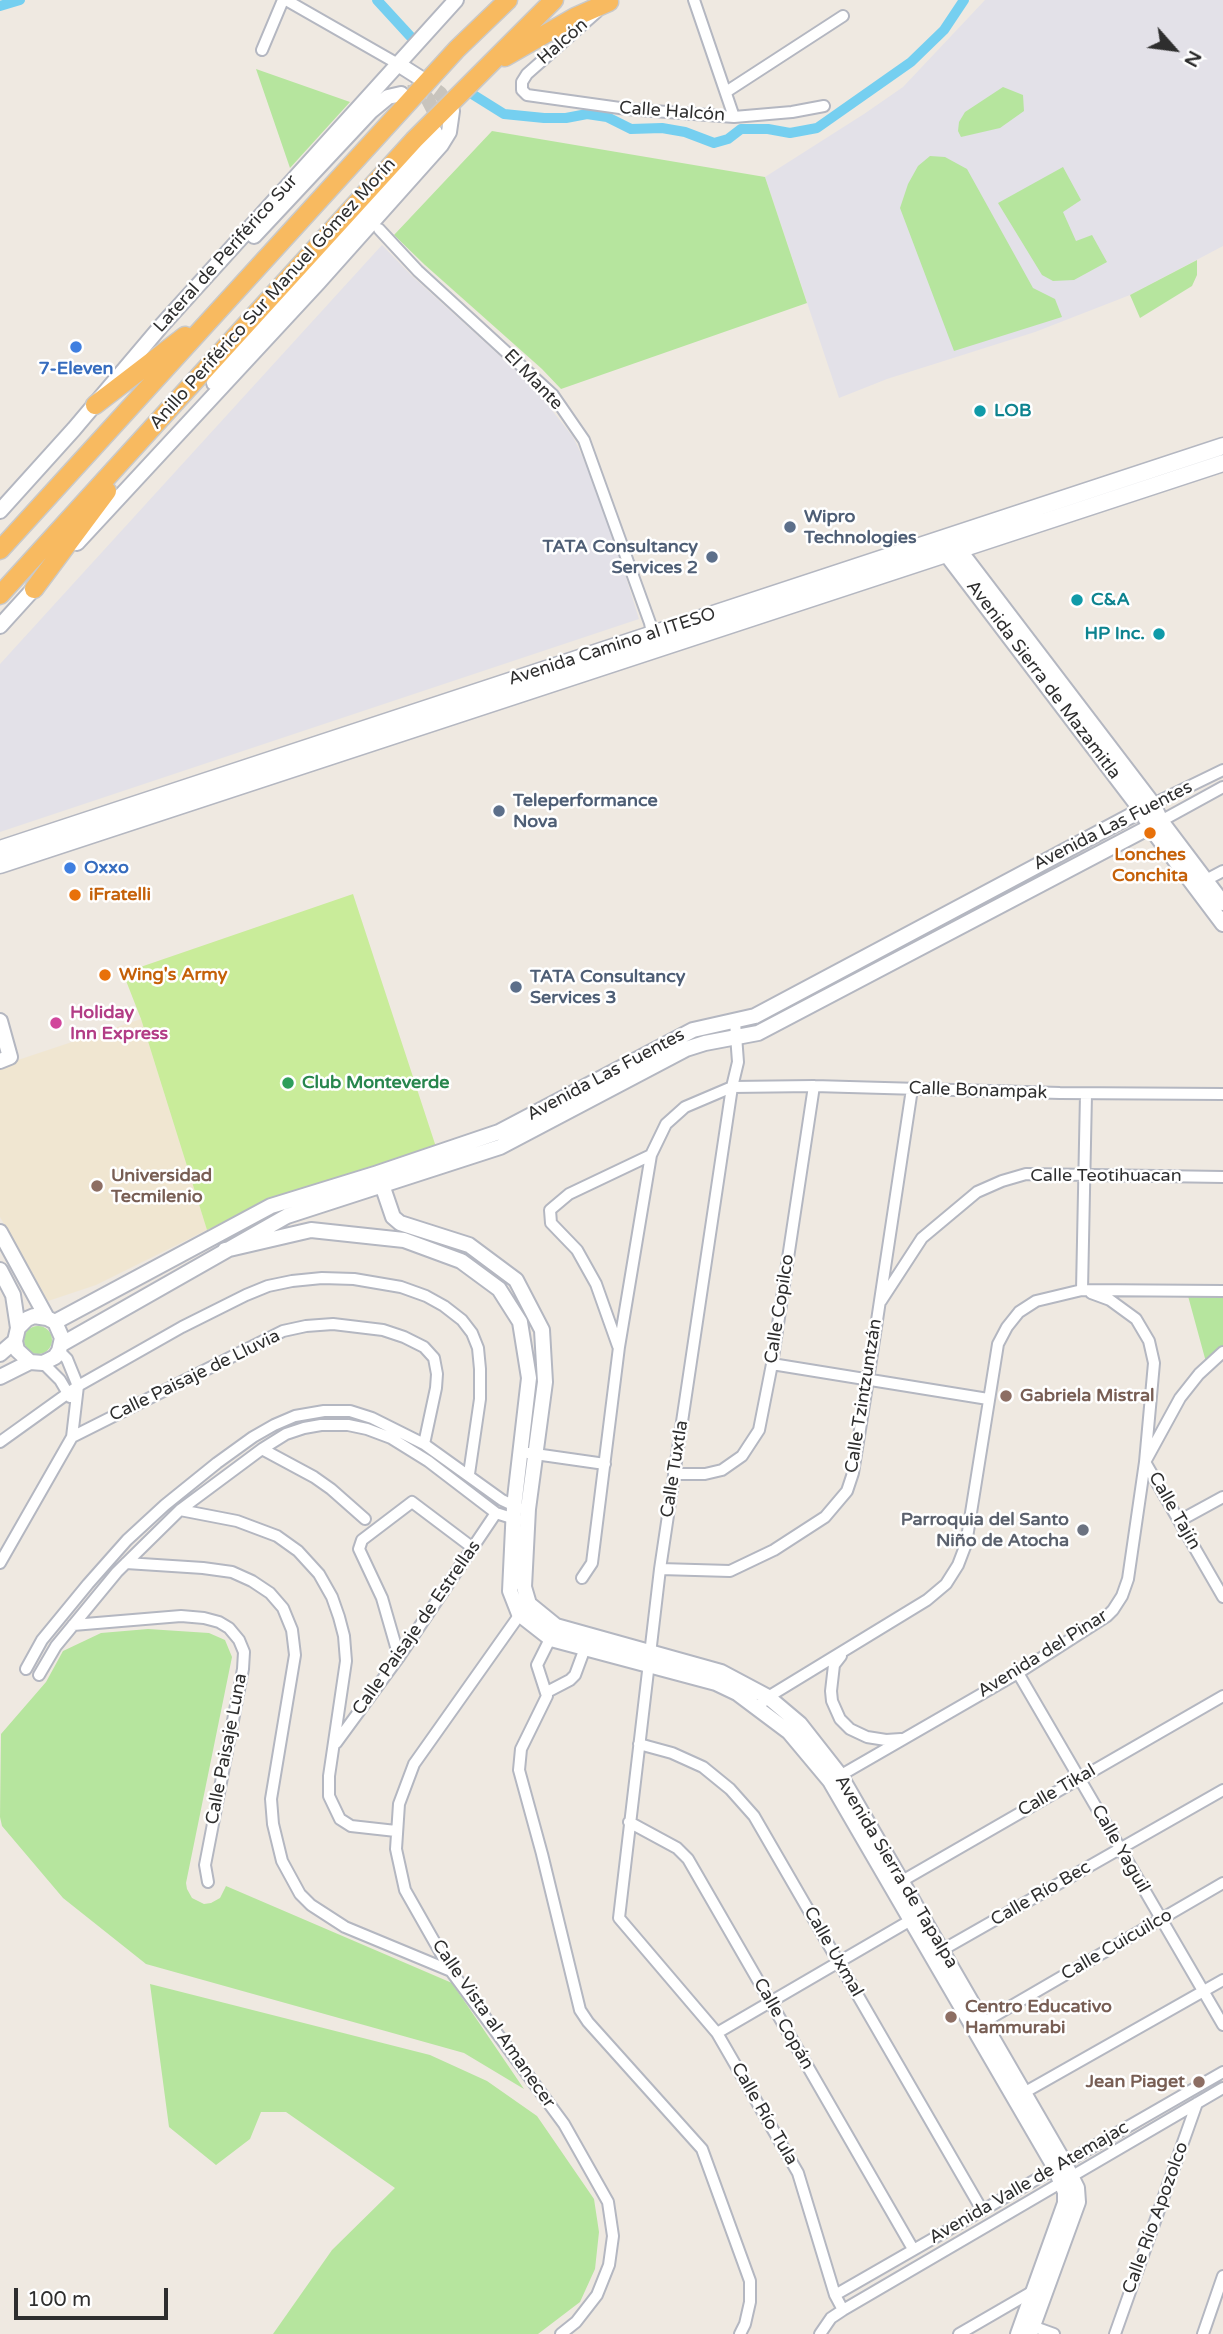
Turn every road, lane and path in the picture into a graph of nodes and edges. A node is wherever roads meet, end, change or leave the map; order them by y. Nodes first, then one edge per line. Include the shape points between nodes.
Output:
1 (285, 0) edge
2 (456, 0) edge
3 (508, 0) edge
4 (554, 0) edge
5 (694, 0) edge
6 (610, 1) edge
7 (843, 16) dead end
8 (262, 50) dead end
9 (398, 64) junction
10 (481, 71) junction
11 (420, 78) tunnel mouth
12 (522, 90) joint
13 (726, 92) junction
14 (401, 94) dead end
15 (824, 106) dead end
16 (453, 111) dead end
17 (734, 117) junction
18 (435, 132) dead end
19 (379, 229) dead end
20 (208, 276) junction
21 (221, 309) junction
22 (182, 393) junction
23 (95, 405) junction
24 (174, 438) junction
25 (1223, 446) edge
26 (1223, 463) edge
27 (0, 511) edge
28 (941, 538) junction
29 (0, 550) edge
30 (953, 551) junction
31 (34, 589) junction
32 (0, 595) edge
33 (0, 626) edge
34 (654, 641) junction
35 (1223, 770) edge
36 (1223, 787) edge
37 (1147, 807) junction
38 (1155, 824) junction
39 (0, 849) edge
40 (0, 865) edge
41 (1223, 871) edge
42 (1206, 880) junction
43 (1223, 903) edge
44 (1223, 923) edge
45 (0, 1021) edge
46 (735, 1022) junction
47 (737, 1038) junction
48 (2, 1039) edge
49 (5, 1059) edge
50 (814, 1086) junction
51 (732, 1087) junction
52 (912, 1089) junction
53 (1086, 1094) junction
54 (1223, 1094) edge
55 (651, 1155) junction
56 (1085, 1175) junction
57 (1223, 1177) edge
58 (381, 1180) junction
59 (0, 1232) edge
60 (225, 1250) junction
61 (0, 1270) edge
62 (1082, 1290) junction
63 (1223, 1291) edge
64 (878, 1307) junction
65 (51, 1320) junction
66 (16, 1335) junction
67 (619, 1347) junction
68 (61, 1348) junction
69 (1223, 1352) edge
70 (0, 1354) edge
71 (36, 1363) junction
72 (772, 1364) junction
73 (0, 1377) edge
74 (868, 1380) junction
75 (78, 1386) junction
76 (68, 1394) junction
77 (988, 1399) junction
78 (75, 1406) junction
79 (393, 1433) junction
80 (72, 1437) junction
81 (0, 1442) edge
82 (424, 1444) junction
83 (262, 1449) junction
84 (529, 1453) junction
85 (1145, 1462) junction
86 (605, 1464) junction
87 (469, 1474) junction
88 (674, 1474) junction
89 (1223, 1497) edge
90 (180, 1510) junction
91 (496, 1513) junction
92 (521, 1514) junction
93 (365, 1519) dead end
94 (1180, 1521) junction
95 (473, 1548) junction
96 (0, 1563) edge
97 (126, 1563) junction
98 (660, 1569) junction
99 (582, 1578) dead end
100 (1223, 1597) edge
101 (524, 1609) junction
102 (56, 1622) junction
103 (74, 1625) junction
104 (553, 1633) junction
105 (584, 1648) junction
106 (845, 1651) junction
107 (400, 1657) junction
108 (649, 1657) junction
109 (26, 1669) dead end
110 (1018, 1673) junction
111 (39, 1675) dead end
112 (547, 1692) junction
113 (1223, 1696) edge
114 (763, 1702) junction
115 (904, 1738) junction
116 (336, 1743) junction
117 (639, 1744) junction
118 (835, 1778) junction
119 (1080, 1778) junction
120 (1223, 1790) edge
121 (629, 1822) junction
122 (396, 1831) junction
123 (1120, 1848) junction
124 (208, 1882) dead end
125 (1223, 1883) edge
126 (897, 1884) junction
127 (619, 1918) joint
128 (1162, 1919) junction
129 (911, 1920) junction
130 (937, 1953) junction
131 (839, 1962) junction
132 (451, 1970) junction
133 (1223, 1980) edge
134 (1203, 1991) junction
135 (770, 2003) junction
136 (979, 2025) junction
137 (1223, 2025) edge
138 (717, 2033) junction
139 (1223, 2071) edge
140 (1223, 2088) edge
141 (1020, 2095) junction
142 (1198, 2103) junction
143 (1060, 2165) junction
144 (1067, 2179) junction
145 (982, 2210) junction
146 (913, 2249) junction
147 (1223, 2276) edge
148 (1050, 2281) junction
149 (1034, 2291) junction
150 (835, 2295) junction
151 (842, 2310) junction
152 (1031, 2330) edge
153 (561, 2334) edge
154 (740, 2334) edge
155 (820, 2334) edge
156 (959, 2334) edge
157 (1018, 2334) edge
158 (1054, 2334) edge
159 (1115, 2334) edge
160 (1203, 2334) edge

1 - 8 street
1 - 9 street
2 - 9 street, Lateral de Periférico Sur
3 - 21 highway, Anillo Periférico Sur Manuel Gómez Morín via 457,49
4 - 10 highway, Anillo Periférico Sur Manuel Gómez Morín
5 - 13 street
6 - 10 highway
6 - 12 street, Halcón via 527,74
7 - 13 street
9 - 11 street
9 - 20 street, Lateral de Periférico Sur
10 - 22 highway, Anillo Periférico Sur Manuel Gómez Morín
12 - 17 street, Calle Halcón via 535,97 627,109
13 - 17 street
14 - 20 street via 388,97 371,111 262,228
15 - 17 street, Calle Halcón
16 - 24 street via 441,145
18 - 24 street via 232,359
19 - 34 street, El Mante via 553,395 584,440
20 - 23 street, Lateral de Periférico Sur
21 - 23 highway
21 - 29 highway, Anillo Periférico Sur Manuel Gómez Morín
22 - 31 highway
22 - 32 highway, Anillo Periférico Sur Manuel Gómez Morín
23 - 27 street, Lateral de Periférico Sur
24 - 31 street
25 - 28 main road, Avenida Camino al ITESO
26 - 30 main road, Avenida Camino al ITESO
28 - 30 street, Avenida Sierra de Mazamitla
28 - 34 main road, Avenida Camino al ITESO
30 - 34 main road, Avenida Camino al ITESO
30 - 37 street, Avenida Sierra de Mazamitla
31 - 33 street
34 - 39 main road, Avenida Camino al ITESO
34 - 40 main road, Avenida Camino al ITESO
35 - 37 street, Avenida Las Fuentes
36 - 38 street, Avenida Las Fuentes
37 - 38 street, Avenida Sierra de Mazamitla
37 - 46 street, Avenida Las Fuentes via 755,1016
38 - 42 street, Avenida Sierra de Mazamitla
38 - 44 street, Avenida Sierra de Mazamitla
38 - 47 street, Avenida Las Fuentes via 758,1033
41 - 42 street
42 - 43 street, Avenida Sierra de Mazamitla
45 - 48 street
46 - 47 street, Calle Tuxtla
46 - 58 street, Avenida Las Fuentes via 693,1030 499,1132
47 - 51 street, Calle Tuxtla
47 - 58 street, Avenida Las Fuentes via 686,1049 500,1147
48 - 49 street
50 - 51 street, Calle Bonampak
50 - 52 street, Calle Bonampak
50 - 72 street, Calle Copilco
51 - 55 street via 685,1107 666,1124
51 - 88 street, Calle Tuxtla
52 - 53 street, Calle Bonampak
52 - 64 street, Calle Tzintzuntzán
53 - 54 street, Calle Bonampak
53 - 56 street
55 - 67 street
55 - 67 street via 569,1194 550,1210 551,1223 577,1250 596,1284
56 - 57 street, Calle Teotihuacan
56 - 62 street
56 - 64 street, Calle Teotihuacan via 1026,1174 977,1192 922,1238
58 - 60 street, Avenida Las Fuentes via 287,1216
58 - 65 street, Avenida Las Fuentes via 271,1206
58 - 84 street via 393,1217 400,1223 469,1245 516,1280 542,1330 545,1382
59 - 65 street
60 - 68 street, Avenida Las Fuentes
60 - 84 street via 311,1230 404,1240 461,1261 499,1289 520,1322 529,1378
61 - 66 street via 13,1295
62 - 63 street
62 - 77 street via 1035,1301 1012,1319 998,1344
62 - 85 street, Calle Tajín via 1110,1300 1128,1313 1149,1341 1154,1363
64 - 74 street, Calle Tzintzuntzán
65 - 66 street via 41,1316 27,1319
65 - 68 street via 61,1332
66 - 70 street
66 - 71 street via 17,1350
67 - 86 street
68 - 71 street via 49,1361
68 - 75 street
69 - 85 street, Avenida del Pinar via 1185,1392
71 - 73 street
71 - 76 street via 60,1380
72 - 74 street
72 - 88 street, Calle Copilco via 759,1430 742,1455 713,1474
74 - 77 street
74 - 98 street, Calle Tzintzuntzán via 847,1491 825,1517 730,1571
75 - 76 street
75 - 78 street
75 - 87 street via 182,1327 268,1286 322,1278 401,1287 444,1306 462,1320 478,1348 480,1399
76 - 78 street
76 - 81 street
77 - 106 street via 966,1544 958,1565 946,1584 927,1600
78 - 80 street
79 - 82 street
79 - 83 street via 321,1425 286,1434
79 - 91 street
79 - 102 street via 350,1411 295,1416 274,1425 169,1501 106,1563
80 - 82 street, Calle Paisaje de Lluvia via 284,1331 333,1324 404,1337 424,1347 434,1359 436,1388
80 - 96 street
82 - 87 street
83 - 90 street
83 - 93 street via 314,1477
84 - 86 street
84 - 92 street
85 - 94 street, Calle Tajín
85 - 110 street, Avenida del Pinar via 1128,1579 1118,1602 1107,1616
86 - 99 street via 592,1563
87 - 92 street
88 - 98 street, Calle Tuxtla
89 - 94 street
90 - 97 street
90 - 116 street via 237,1521 277,1536 319,1574 344,1636 346,1661
91 - 92 street
91 - 95 street, Calle Paisaje de Estrellas
92 - 101 street
94 - 100 street, Calle Tajín
95 - 107 street, Calle Paisaje de Estrellas
95 - 107 street via 412,1502 362,1540 359,1549 382,1598
97 - 103 street
97 - 132 street via 232,1573 270,1593 283,1608 295,1655 271,1799 282,1861 300,1894 322,1913 345,1927
98 - 108 street, Calle Tuxtla
101 - 104 street, Avenida Sierra de Tapalpa
101 - 122 street, Calle Vista al Amanecer via 414,1764 399,1804
102 - 103 street, Calle Paisaje Luna
102 - 109 street
103 - 111 street
103 - 124 street, Calle Paisaje Luna via 205,1618 229,1628 239,1640 243,1669 205,1865
104 - 105 street, Avenida Sierra de Tapalpa
104 - 108 street, Avenida Sierra de Tapalpa
104 - 112 street via 537,1665
105 - 108 street, Avenida Sierra de Tapalpa
105 - 112 street via 575,1675
106 - 114 street
106 - 115 street via 834,1665 831,1691 840,1719 867,1737
107 - 116 street, Calle Paisaje de Estrellas
108 - 114 street, Avenida Sierra de Tapalpa via 721,1672 742,1681
108 - 117 street, Calle Tuxtla
110 - 115 street, Avenida del Pinar
110 - 119 street, Calle Yaguil
112 - 154 street via 521,1749 519,1770 580,2010 702,2149 750,2281 750,2302
113 - 119 street, Calle Tikal
114 - 118 street, Avenida Sierra de Tapalpa via 800,1724
115 - 118 street, Avenida del Pinar
116 - 122 street via 330,1796 340,1819 351,1826
117 - 121 street, Calle Tuxtla
117 - 131 street, Calle Uxmal via 687,1758 730,1789 754,1816
118 - 126 street, Avenida Sierra de Tapalpa
119 - 123 street, Calle Yaguil
119 - 126 street, Calle Tikal
120 - 123 street, Calle Río Bec
121 - 127 street, Calle Tuxtla
121 - 135 street, Calle Copán via 688,1859
122 - 132 street, Calle Vista al Amanecer via 405,1890
123 - 128 street, Calle Yaguil
123 - 130 street, Calle Río Bec
125 - 128 street, Calle Cuicuilco
126 - 129 street, Avenida Sierra de Tapalpa
126 - 130 street, Avenida Sierra de Tapalpa
127 - 138 street, Calle Río Tula
128 - 134 street, Calle Yaguil
128 - 136 street, Calle Cuicuilco
129 - 130 street, Avenida Sierra de Tapalpa
129 - 131 street
130 - 136 street, Avenida Sierra de Tapalpa
131 - 135 street
131 - 145 street, Calle Uxmal
132 - 153 street, Calle Vista al Amanecer via 564,2124 608,2202 613,2235 609,2265 597,2295
133 - 134 street
134 - 137 street, Calle Yaguil
134 - 141 street
135 - 138 street
135 - 146 street, Calle Copán
136 - 141 street, Avenida Sierra de Tapalpa
138 - 150 street, Calle Río Tula via 798,2173
139 - 143 street, Avenida Valle de Atemajac
140 - 142 street, Avenida Valle de Atemajac
141 - 143 street, Avenida Sierra de Tapalpa
142 - 144 street, Avenida Valle de Atemajac
142 - 159 street, Calle Río Apozolco
143 - 144 street, Avenida Sierra de Tapalpa
143 - 145 street, Avenida Valle de Atemajac
144 - 148 street, Avenida Sierra de Tapalpa via 1077,2188 1078,2202
144 - 149 street via 1065,2203
144 - 151 street, Avenida Valle de Atemajac
145 - 146 street, Avenida Valle de Atemajac
146 - 150 street, Avenida Valle de Atemajac
147 - 160 street
148 - 149 street
148 - 152 street, Avenida Sierra de Tapalpa
149 - 156 street
149 - 157 street
150 - 151 street, Calle Río Tula
151 - 155 street
152 - 158 street

